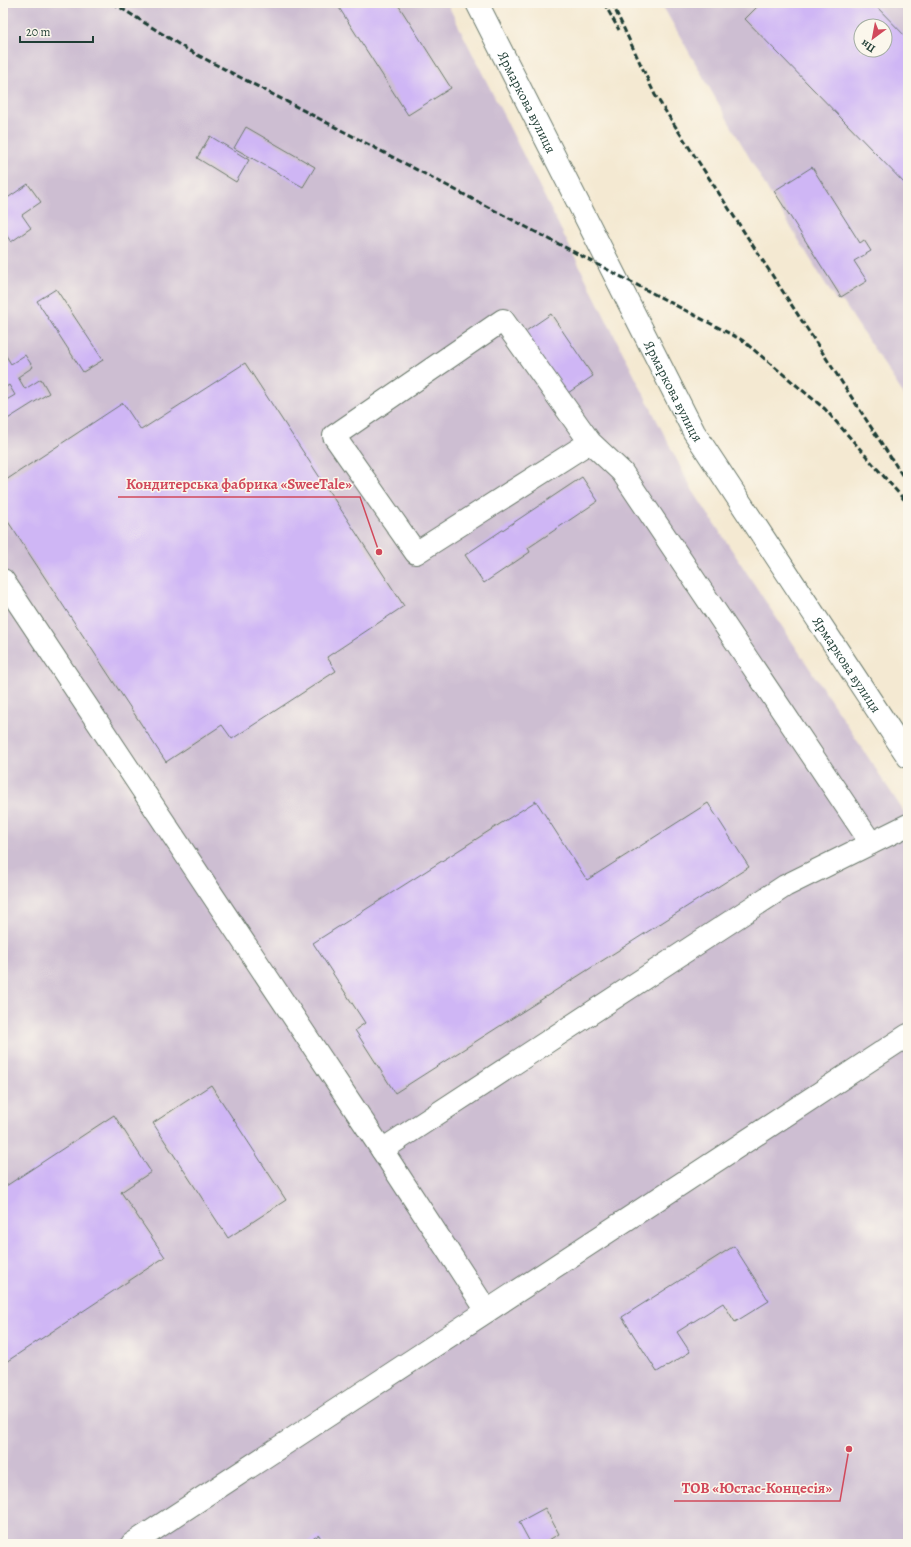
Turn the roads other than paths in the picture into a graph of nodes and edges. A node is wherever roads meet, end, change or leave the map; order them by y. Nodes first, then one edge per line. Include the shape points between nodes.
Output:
1 (477, 3) edge
2 (590, 442) junction
3 (3, 580) edge
4 (908, 758) edge
5 (908, 825) edge
6 (871, 843) junction
7 (908, 1035) edge
8 (382, 1150) junction
9 (487, 1311) junction
10 (132, 1544) edge

1 - 4 street, Ярмаркова вулиця via 694,432
2 - 2 street via 416,553 334,436 503,320
2 - 6 street via 622,472
3 - 8 street
5 - 6 street
6 - 8 street via 786,886
7 - 9 street
8 - 9 street
9 - 10 street

